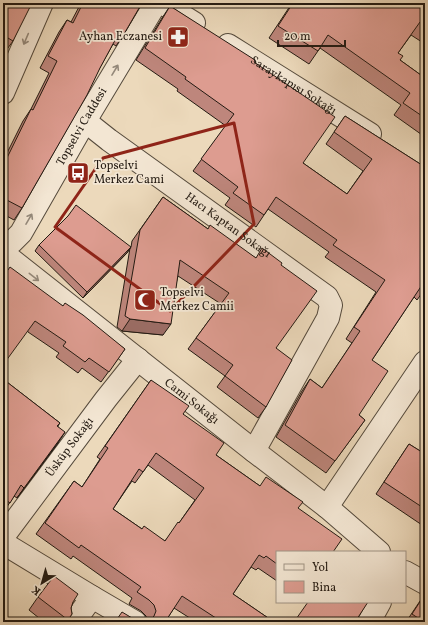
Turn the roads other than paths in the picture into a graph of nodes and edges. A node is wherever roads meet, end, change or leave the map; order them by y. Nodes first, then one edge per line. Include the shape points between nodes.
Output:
1 (42, 3) edge
2 (156, 3) edge
3 (162, 3) edge
4 (3, 93) edge
5 (85, 121) junction
6 (384, 144) edge
7 (3, 246) edge
8 (3, 253) edge
9 (138, 359) junction
10 (425, 362) edge
11 (254, 451) junction
12 (327, 507) junction
13 (3, 537) edge
14 (3, 543) edge
15 (378, 551) edge
16 (406, 573) edge
17 (425, 583) edge
18 (92, 597) junction
19 (379, 603) edge
20 (74, 622) edge
21 (135, 622) edge
22 (368, 622) edge

1 -> 4 street
5 -> 2 street, Topselvi Caddesi
3 - 6 street, Saraykapısı Sokağı
7 -> 5 street, Topselvi Caddesi via 12,242 21,233
5 - 11 street, Hacı Kaptan Sokağı via 327,297 331,305 328,318
8 -> 9 street, Cami Sokağı
9 - 11 street, Cami Sokağı
9 - 13 street, Üsküp Sokağı
10 - 12 street
11 - 12 street, Cami Sokağı
12 - 15 street, Cami Sokağı
14 - 18 street
16 - 17 street
18 - 20 street
18 - 21 street
19 - 22 street

